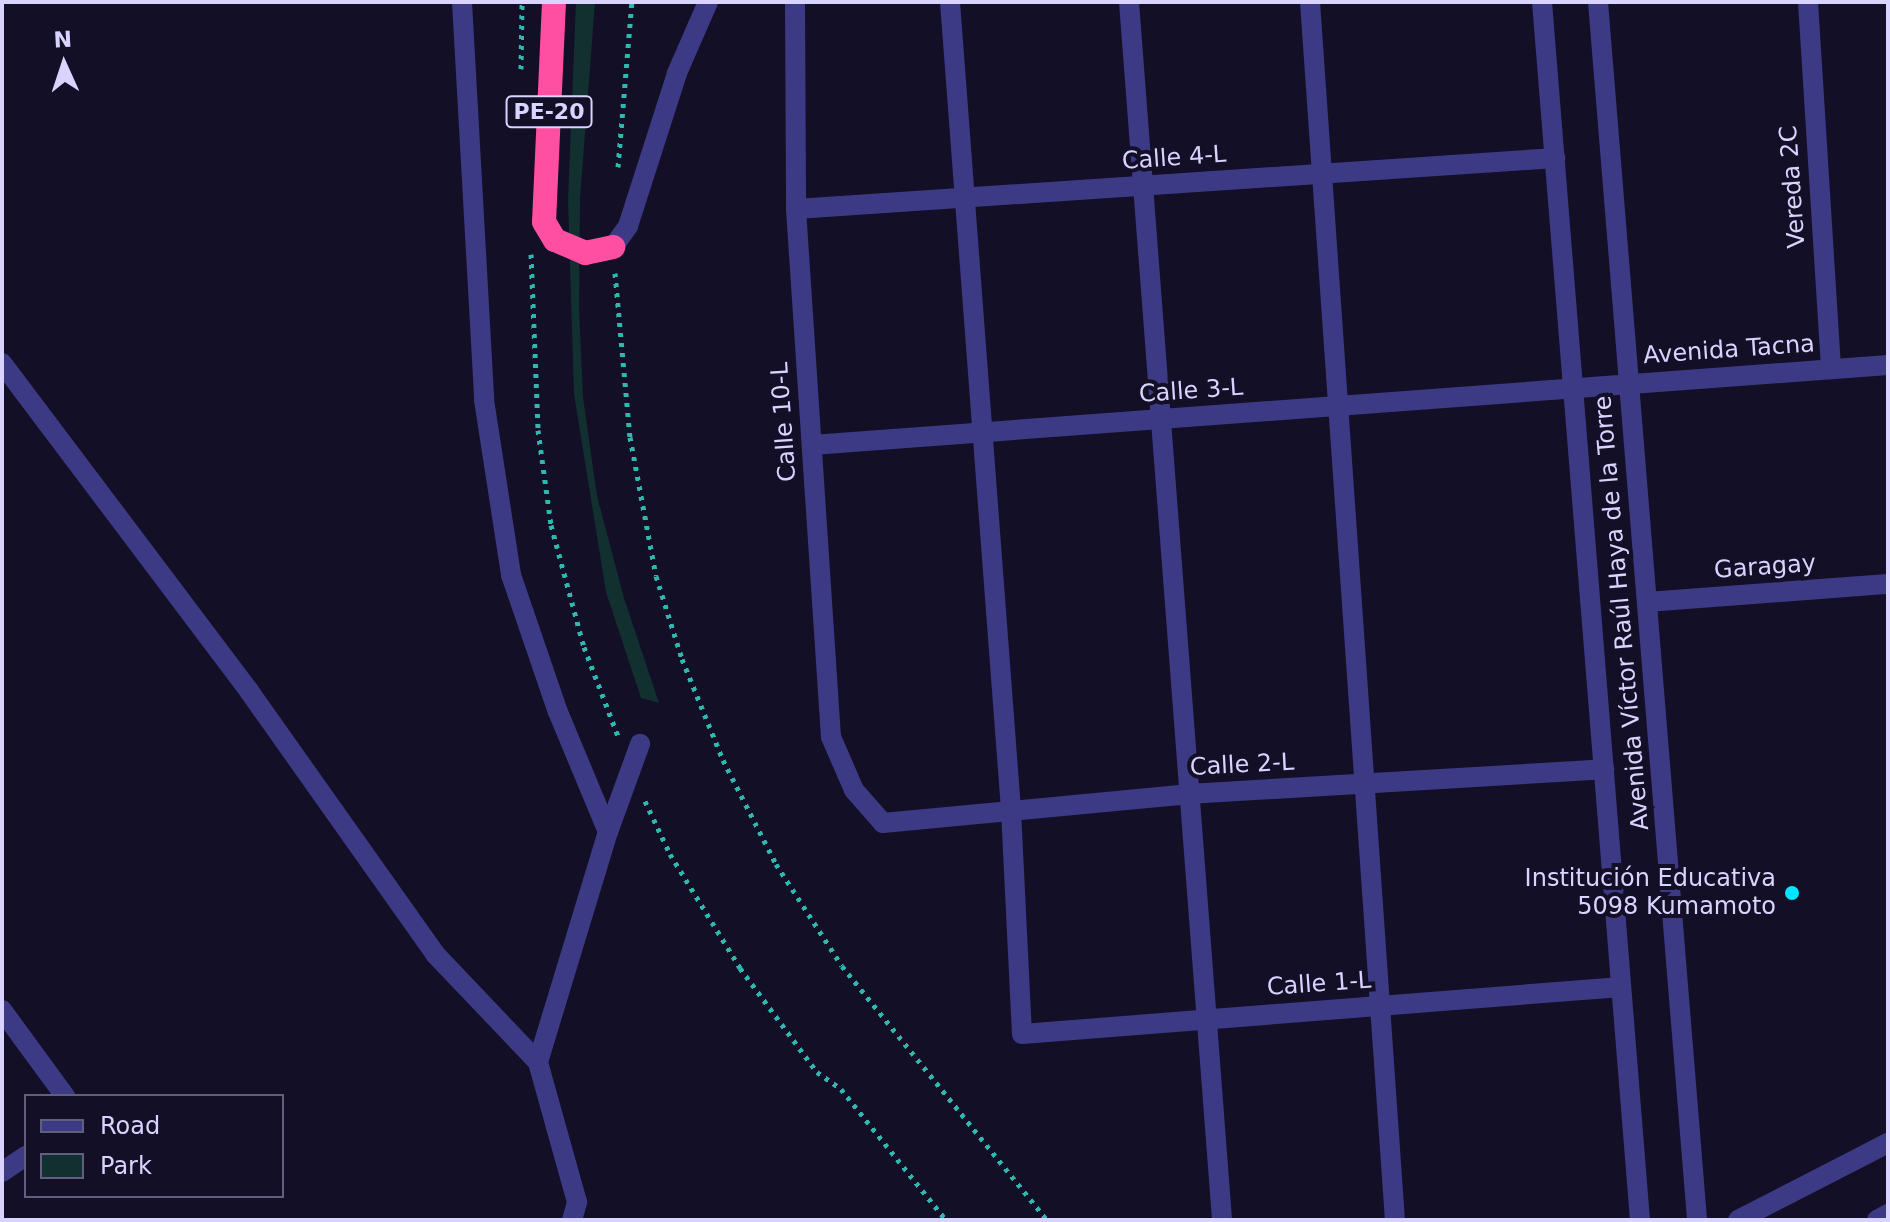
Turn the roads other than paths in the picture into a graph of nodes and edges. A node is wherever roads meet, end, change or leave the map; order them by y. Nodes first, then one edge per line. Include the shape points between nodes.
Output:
1 (462, 2) edge
2 (554, 2) edge
3 (708, 2) edge
4 (795, 2) edge
5 (950, 2) edge
6 (1129, 2) edge
7 (1310, 2) edge
8 (1542, 2) edge
9 (1598, 2) edge
10 (1808, 2) edge
11 (1555, 158) junction
12 (1320, 174) junction
13 (1142, 187) junction
14 (965, 198) junction
15 (796, 209) junction
16 (613, 247) joint
17 (2, 363) edge
18 (1888, 365) edge
19 (1831, 369) junction
20 (1629, 384) junction
21 (1573, 390) junction
22 (1336, 407) junction
23 (1163, 419) junction
24 (984, 432) junction
25 (812, 445) junction
26 (1888, 584) edge
27 (1647, 602) junction
28 (640, 744) dead end
29 (1604, 769) junction
30 (1366, 784) junction
31 (1188, 794) junction
32 (1011, 810) junction
33 (883, 823) joint
34 (608, 832) junction
35 (1621, 987) junction
36 (1380, 1005) junction
37 (2, 1010) edge
38 (1206, 1019) junction
39 (538, 1062) junction
40 (64, 1094) edge
41 (1888, 1143) edge
42 (24, 1157) edge
43 (2, 1172) edge
44 (1888, 1214) edge
45 (572, 1220) edge
46 (1222, 1220) edge
47 (1395, 1220) edge
48 (1640, 1220) edge
49 (1697, 1220) edge
50 (1738, 1220) edge
51 (1877, 1220) edge

1 - 34 street via 484,400 511,575 558,712
2 - 16 highway, PE-20 via 544,222 555,240 585,253
3 - 16 street via 677,73 628,226
4 - 15 street, Calle 10-L
5 - 14 street
6 - 13 street
7 - 12 street
8 - 11 street, Avenida Víctor Raúl Haya de la Torre
9 - 20 street, Avenida Víctor Raúl Haya de la Torre
10 - 19 street, Vereda 2C
11 - 12 street, Calle 4-L
11 - 21 street, Avenida Víctor Raúl Haya de la Torre
12 - 13 street, Calle 4-L
12 - 22 street
13 - 14 street, Calle 4-L
13 - 23 street
14 - 15 street, Calle 4-L
14 - 24 street
15 - 25 street, Calle 10-L
17 - 39 street via 249,691 435,954
18 - 19 street, Avenida Tacna
19 - 20 street, Avenida Tacna
20 - 21 street, Avenida Tacna
20 - 27 street, Avenida Víctor Raúl Haya de la Torre
21 - 22 street, Calle 3-L
21 - 29 street, Avenida Víctor Raúl Haya de la Torre
22 - 23 street, Calle 3-L
22 - 30 street
23 - 24 street, Calle 3-L
23 - 31 street
24 - 25 street, Calle 3-L
24 - 32 street
25 - 33 street, Calle 10-L via 831,737 854,790
26 - 27 street, Garagay
27 - 49 street, Avenida Víctor Raúl Haya de la Torre
28 - 34 street
29 - 30 street, Calle 2-L
29 - 35 street, Avenida Víctor Raúl Haya de la Torre
30 - 31 street, Calle 2-L
30 - 36 street
31 - 32 street, Calle 2-L
31 - 38 street
32 - 33 street, Calle 2-L
32 - 38 street, Calle 1-L via 1022,1034
34 - 39 street
35 - 36 street, Calle 1-L
35 - 48 street, Avenida Víctor Raúl Haya de la Torre
36 - 38 street, Calle 1-L
36 - 47 street
37 - 40 street
38 - 46 street
39 - 45 street via 577,1202
41 - 50 street
42 - 43 street
44 - 51 street

